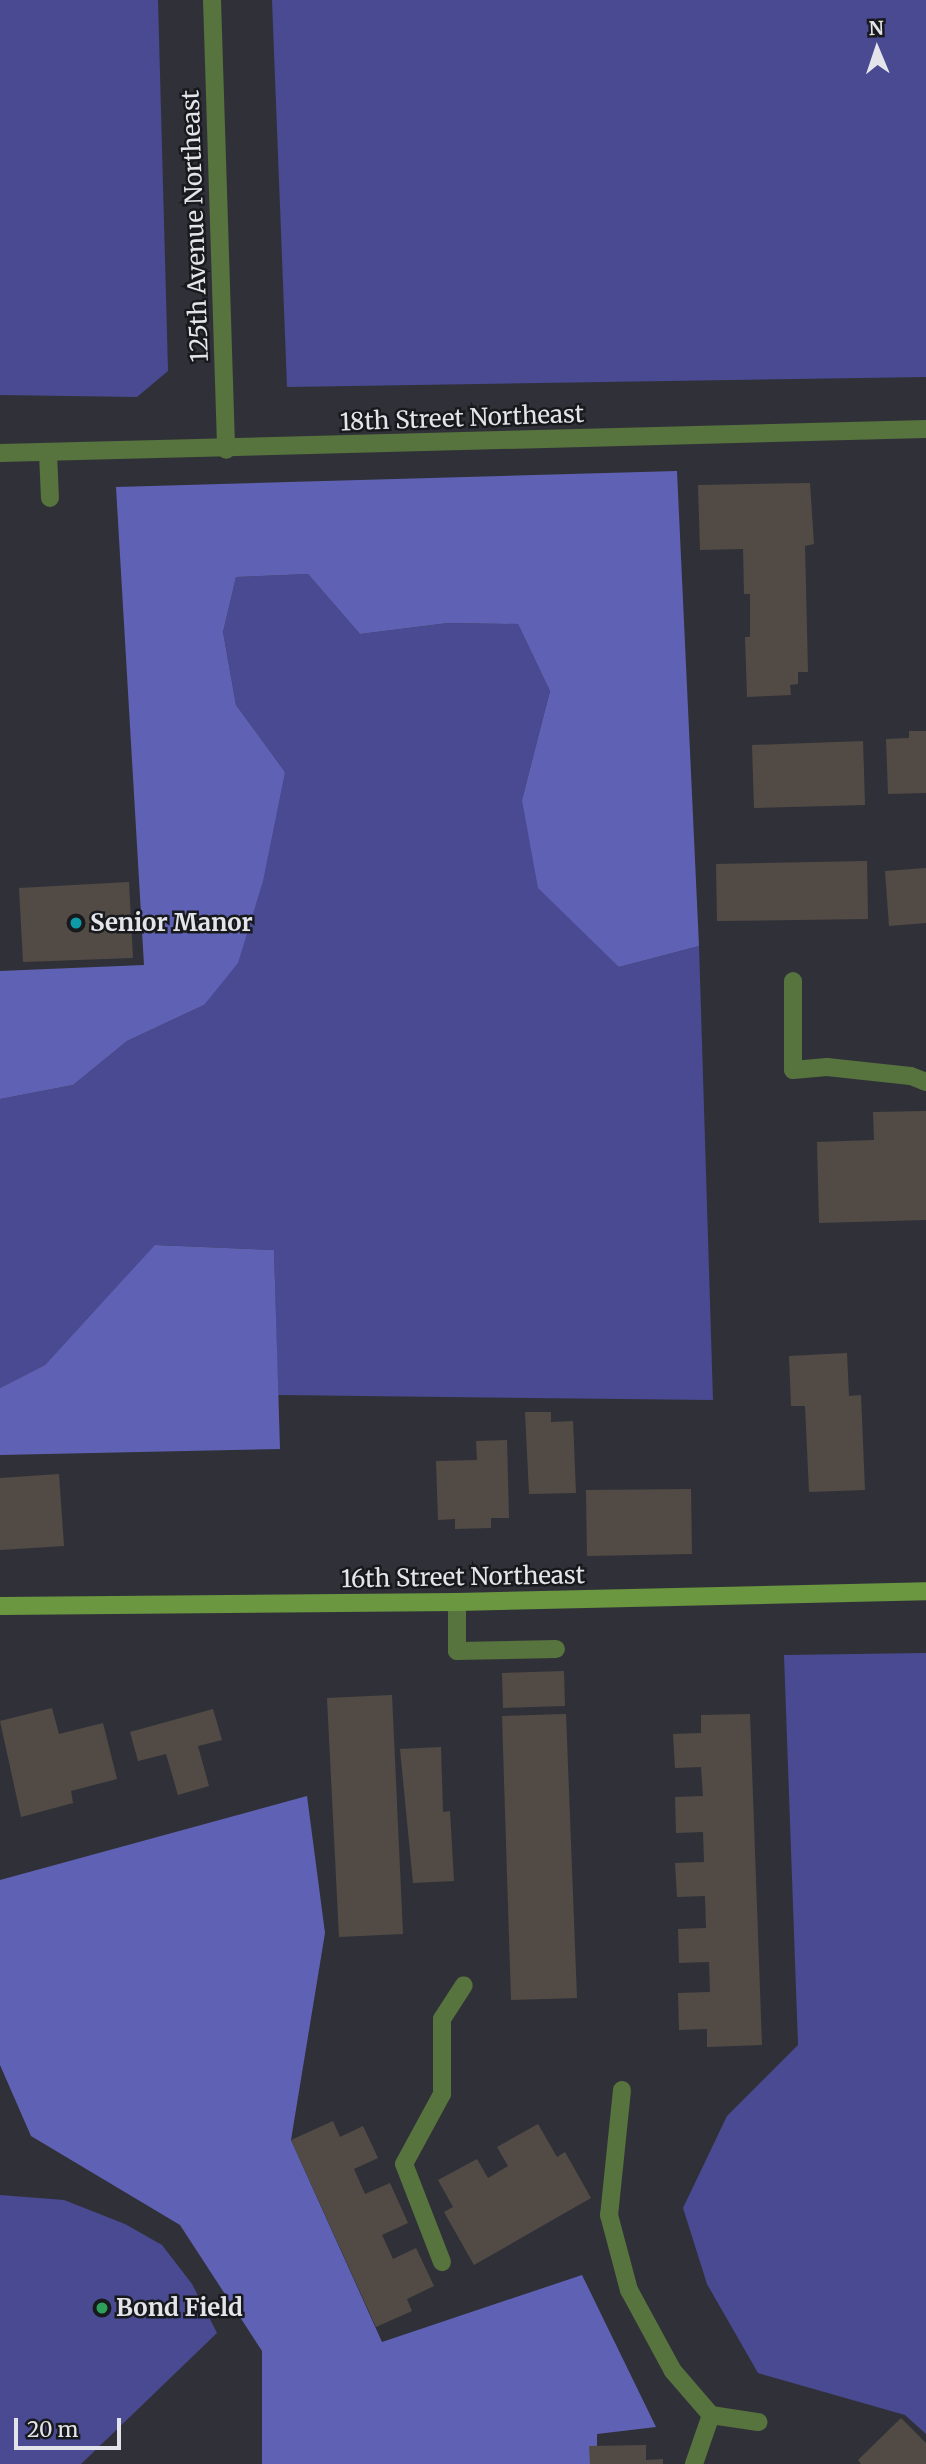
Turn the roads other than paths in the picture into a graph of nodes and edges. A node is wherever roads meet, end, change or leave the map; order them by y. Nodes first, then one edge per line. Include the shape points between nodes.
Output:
1 (212, 0) edge
2 (926, 429) edge
3 (226, 450) junction
4 (0, 453) edge
5 (48, 453) junction
6 (50, 498) dead end
7 (793, 981) dead end
8 (926, 1082) edge
9 (926, 1591) edge
10 (457, 1602) junction
11 (0, 1606) edge
12 (556, 1649) dead end
13 (464, 1985) dead end
14 (622, 2090) dead end
15 (442, 2262) dead end
16 (711, 2415) junction
17 (758, 2422) dead end
18 (694, 2464) edge

1 - 3 street, 125th Avenue Northeast
2 - 3 street, 18th Street Northeast
3 - 5 street, 18th Street Northeast
4 - 5 street, 18th Street Northeast
5 - 6 street
7 - 8 street via 793,1070 827,1067 911,1076
9 - 10 street, 16th Street Northeast
10 - 11 street, 16th Street Northeast
10 - 12 street via 457,1651
13 - 15 street via 442,2019 442,2094 404,2164
14 - 16 street via 609,2215 629,2290 673,2371
16 - 17 street
16 - 18 street

